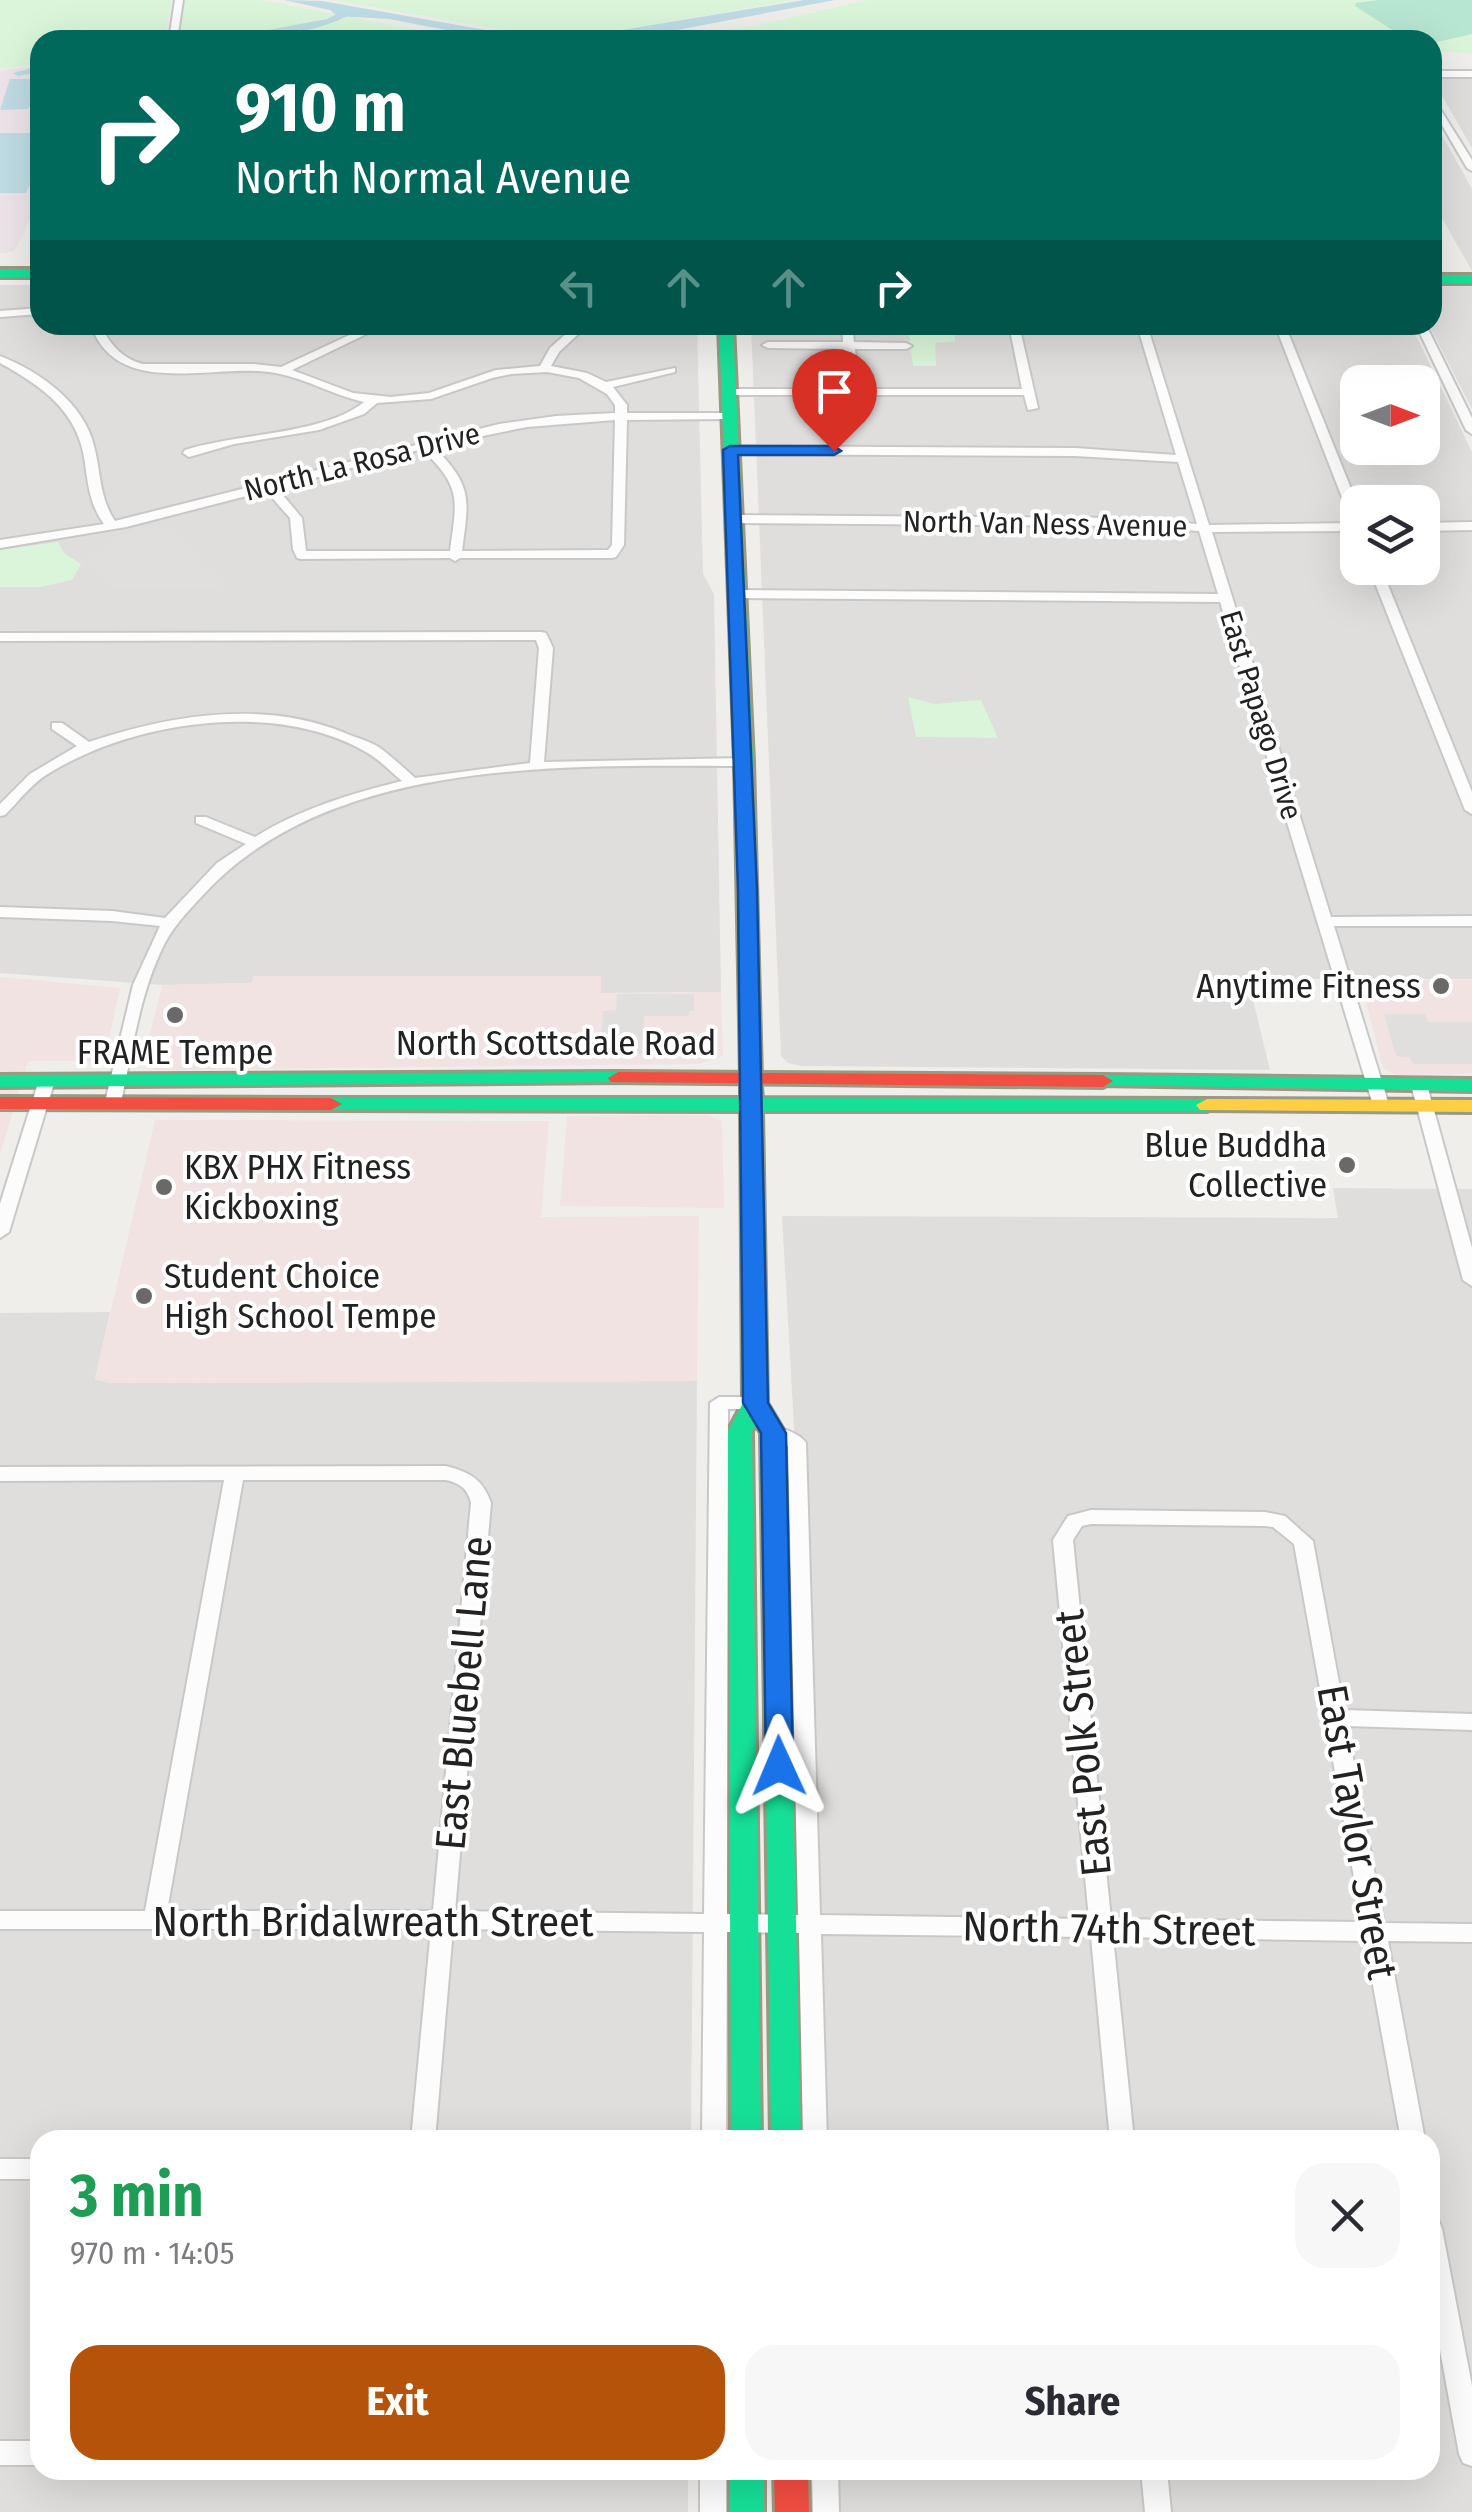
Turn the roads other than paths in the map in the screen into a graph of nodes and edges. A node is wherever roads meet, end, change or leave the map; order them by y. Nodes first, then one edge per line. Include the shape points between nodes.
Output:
1 (179, 0) edge
2 (174, 30) edge
3 (1442, 74) edge
4 (1472, 74) edge
5 (1442, 116) edge
6 (1472, 168) edge
7 (0, 276) edge
8 (30, 276) edge
9 (1442, 279) edge
10 (1472, 279) edge
11 (30, 312) edge
12 (0, 314) edge
13 (101, 335) edge
14 (356, 335) edge
15 (571, 335) edge
16 (726, 335) edge
17 (848, 335) edge
18 (1016, 335) edge
19 (1145, 335) edge
20 (1284, 335) edge
21 (1426, 335) edge
22 (768, 345) dead end
23 (849, 346) junction
24 (906, 346) dead end
25 (0, 359) edge
26 (284, 370) junction
27 (544, 370) junction
28 (672, 370) dead end
29 (605, 386) junction
30 (728, 392) junction
31 (853, 392) junction
32 (1029, 392) junction
33 (374, 400) junction
34 (1032, 408) dead end
35 (728, 416) junction
36 (621, 418) junction
37 (1472, 430) edge
38 (426, 446) junction
39 (730, 450) junction
40 (189, 452) dead end
41 (1183, 460) junction
42 (1342, 485) edge
43 (266, 486) junction
44 (733, 519) junction
45 (111, 525) junction
46 (1340, 525) edge
47 (1472, 526) edge
48 (1440, 527) edge
49 (1205, 528) junction
50 (0, 544) edge
51 (455, 557) junction
52 (1382, 585) edge
53 (736, 594) junction
54 (1225, 598) junction
55 (0, 637) edge
56 (355, 723) dead end
57 (57, 726) dead end
58 (339, 734) junction
59 (88, 747) junction
60 (744, 762) junction
61 (538, 764) junction
62 (411, 782) junction
63 (1472, 810) edge
64 (0, 812) edge
65 (201, 820) dead end
66 (256, 843) junction
67 (0, 912) edge
68 (1325, 922) junction
69 (1472, 922) edge
70 (169, 923) junction
71 (751, 1077) junction
72 (0, 1081) edge
73 (1472, 1086) edge
74 (116, 1091) junction
75 (43, 1092) junction
76 (1378, 1095) junction
77 (1422, 1095) junction
78 (751, 1102) junction
79 (0, 1103) edge
80 (1472, 1106) edge
81 (0, 1232) edge
82 (1470, 1268) edge
83 (756, 1403) junction
84 (774, 1433) junction
85 (0, 1474) edge
86 (234, 1475) junction
87 (1291, 1530) joint
88 (1338, 1718) junction
89 (1472, 1722) edge
90 (0, 1920) edge
91 (154, 1920) junction
92 (444, 1920) junction
93 (714, 1925) junction
94 (746, 1925) junction
95 (782, 1925) junction
96 (809, 1926) junction
97 (1102, 1930) junction
98 (1374, 1932) junction
99 (1472, 1933) edge
100 (425, 2130) edge
101 (714, 2130) edge
102 (746, 2130) edge
103 (786, 2130) edge
104 (815, 2130) edge
105 (1121, 2130) edge
106 (1412, 2130) edge
107 (30, 2168) edge
108 (0, 2169) edge
109 (1440, 2283) edge
110 (0, 2453) edge
111 (30, 2453) edge
112 (1472, 2454) edge
113 (713, 2480) edge
114 (746, 2480) edge
115 (791, 2480) edge
116 (825, 2480) edge
117 (1155, 2480) edge
118 (713, 2512) edge
119 (746, 2512) edge
120 (792, 2512) edge
121 (826, 2512) edge
122 (1158, 2512) edge

1 - 2 street
3 - 4 street
5 - 6 street
7 - 8 main road
9 - 10 main road
11 - 12 street
13 - 26 street via 132,364
14 - 26 street
15 - 27 street
16 - 30 main road
17 - 23 street
18 - 32 street
19 - 41 street, East Papago Drive
20 - 42 street
21 - 37 street
22 - 23 street
23 - 24 street
23 - 31 street
25 - 45 street via 69,408 88,441 95,496
26 - 33 street
27 - 29 street
27 - 33 street via 495,374 428,397
28 - 29 street
29 - 36 street via 618,399
30 - 31 street
30 - 35 main road
31 - 32 street
32 - 34 street
33 - 40 street via 344,419
35 - 36 street, North La Rosa Drive
35 - 39 main road
36 - 38 street, North La Rosa Drive via 529,423
36 - 51 street via 618,545 612,554
38 - 43 street, North La Rosa Drive
38 - 51 street via 460,482
39 - 41 street via 1074,452
39 - 44 main road
41 - 49 street, East Papago Drive
43 - 45 street, North La Rosa Drive
43 - 51 street via 292,511 301,556
44 - 49 street, North Van Ness Avenue
44 - 53 main road
45 - 50 street, North La Rosa Drive
46 - 49 street, North Van Ness Avenue
47 - 48 street
49 - 54 street, East Papago Drive
52 - 63 street
53 - 54 street
53 - 60 main road
54 - 68 street, East Papago Drive
55 - 61 street via 541,636 546,648
56 - 58 street
57 - 59 street
58 - 59 street via 279,722 195,721
58 - 62 street via 380,754
59 - 64 street via 39,772
60 - 61 street
60 - 71 main road
61 - 62 street
62 - 66 street via 330,806
65 - 66 street
66 - 70 street via 208,880
67 - 70 street
68 - 69 street
68 - 76 street, East Papago Drive
70 - 74 street via 143,980
71 - 74 main road, North Scottsdale Road
71 - 76 main road, North Scottsdale Road
71 - 78 main road
72 - 75 main road, North Scottsdale Road
73 - 77 main road, North Scottsdale Road
74 - 75 main road, North Scottsdale Road
74 - 78 main road, North Scottsdale Road
75 - 79 main road, North Scottsdale Road
75 - 81 street
76 - 77 main road, North Scottsdale Road
76 - 78 main road, North Scottsdale Road
77 - 80 main road, North Scottsdale Road
77 - 82 street
78 - 83 main road
83 - 84 main road
83 - 93 street via 719,1404
83 - 94 main road via 740,1431
84 - 95 main road
84 - 96 street via 797,1442
85 - 86 street
86 - 91 street
86 - 92 street, East Bluebell Lane via 446,1473 474,1486 481,1503
87 - 88 street, East Taylor Street via 1303,1541
87 - 97 street, East Polk Street via 1265,1519 1109,1517 1069,1526 1063,1540
88 - 89 street
88 - 98 street, East Taylor Street
90 - 91 street, North Bridalwreath Street
91 - 92 street, North Bridalwreath Street
92 - 93 street, North Bridalwreath Street
92 - 100 street, East Bluebell Lane
93 - 94 street, North Bridalwreath Street
93 - 101 street
94 - 95 street, North 74th Street
94 - 102 main road
95 - 96 street, North 74th Street
95 - 103 main road
96 - 97 street, North 74th Street
96 - 104 street
97 - 98 street, North 74th Street
97 - 105 street, East Polk Street
98 - 99 street, North 74th Street
98 - 106 street, East Taylor Street
107 - 108 street
109 - 112 street
110 - 111 street
113 - 118 street
114 - 119 main road
115 - 120 main road
116 - 121 street
117 - 122 street

